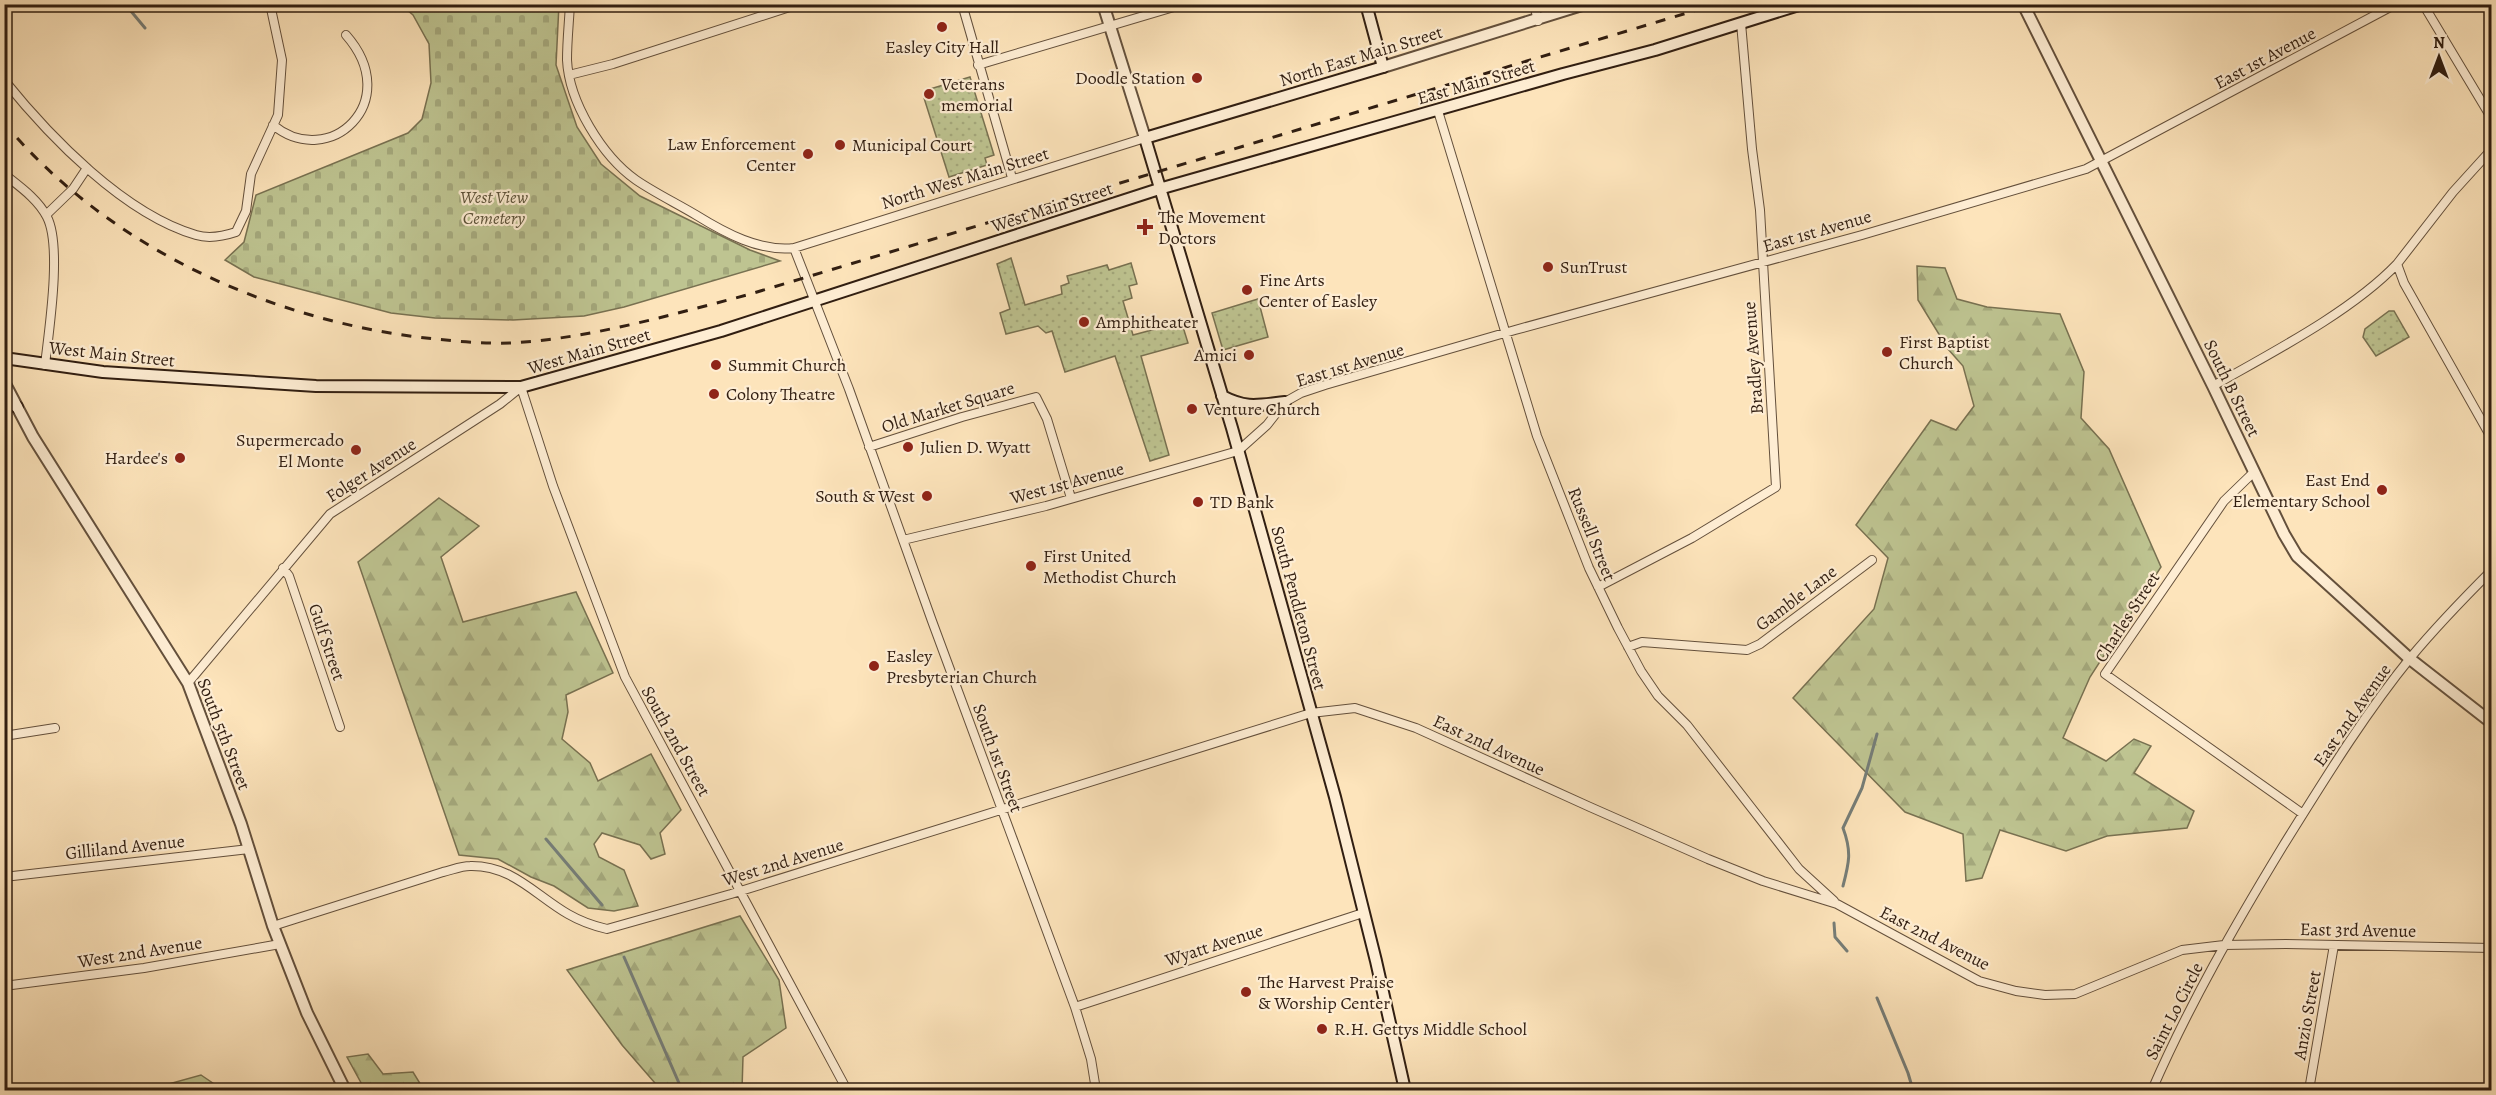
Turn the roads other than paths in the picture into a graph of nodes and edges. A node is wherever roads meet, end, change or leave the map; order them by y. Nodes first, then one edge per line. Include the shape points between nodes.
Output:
1 (270, 4) edge
2 (570, 4) edge
3 (799, 4) edge
4 (962, 4) edge
5 (1103, 4) edge
6 (1184, 4) edge
7 (1366, 4) edge
8 (1534, 4) edge
9 (1585, 4) edge
10 (1802, 4) edge
11 (2023, 4) edge
12 (2396, 4) edge
13 (2423, 4) edge
14 (1538, 21) junction
15 (1741, 23) junction
16 (1111, 27) junction
17 (346, 35) dead end
18 (978, 65) junction
19 (1383, 67) junction
20 (570, 75) junction
21 (4, 80) edge
22 (1438, 111) junction
23 (2492, 120) edge
24 (273, 125) junction
25 (1145, 138) junction
26 (2492, 149) edge
27 (2101, 162) junction
28 (87, 168) junction
29 (4, 174) edge
30 (1012, 178) junction
31 (1159, 189) junction
32 (46, 215) junction
33 (794, 248) junction
34 (1762, 262) junction
35 (2397, 264) junction
36 (815, 302) junction
37 (1505, 333) junction
38 (4, 358) edge
39 (45, 364) junction
40 (4, 382) edge
41 (2213, 386) junction
42 (521, 387) junction
43 (1222, 396) junction
44 (4, 399) edge
45 (1285, 402) junction
46 (17, 407) junction
47 (2492, 439) edge
48 (869, 447) junction
49 (1238, 451) junction
50 (2254, 472) junction
51 (1071, 498) junction
52 (903, 540) junction
53 (1872, 560) dead end
54 (283, 568) junction
55 (2492, 570) edge
56 (1598, 587) junction
57 (1628, 647) junction
58 (2410, 659) junction
59 (188, 683) junction
60 (1311, 713) junction
61 (2492, 723) edge
62 (340, 727) dead end
63 (55, 728) dead end
64 (4, 736) edge
65 (1001, 810) junction
66 (2303, 814) junction
67 (249, 849) junction
68 (4, 877) edge
69 (741, 891) junction
70 (1837, 904) junction
71 (1363, 913) junction
72 (273, 926) junction
73 (280, 944) junction
74 (2224, 945) junction
75 (2334, 945) junction
76 (2492, 948) edge
77 (4, 986) edge
78 (1075, 1007) junction
79 (345, 1090) edge
80 (847, 1090) edge
81 (1096, 1090) edge
82 (1405, 1090) edge
83 (2152, 1090) edge
84 (2309, 1090) edge

1 - 24 street via 282,60 278,115
2 - 20 street
3 - 20 street
4 - 18 street
5 - 16 main road, South Pendleton Street
6 - 16 street
7 - 19 main road
8 - 14 street
9 - 14 main road, North East Main Street
10 - 15 main road, East Main Street
11 - 27 main road, South B Street
12 - 27 street, East 1st Avenue
13 - 23 street
14 - 19 main road, North East Main Street
15 - 22 main road, East Main Street
15 - 34 street, Bradley Avenue
16 - 18 street
16 - 25 main road, South Pendleton Street
17 - 24 street via 365,65 367,98 362,111 349,126 317,139 301,140 283,134
18 - 30 street
19 - 25 main road, North East Main Street
20 - 33 street via 594,136 636,180 712,225 760,246
21 - 28 street
22 - 31 main road, East Main Street
22 - 37 street, Russell Street
24 - 28 street via 251,174 246,211 236,232 222,237 197,236 147,212
25 - 30 street, North West Main Street
25 - 31 main road, South Pendleton Street
26 - 35 street
27 - 34 street, East 1st Avenue
27 - 41 main road, South B Street
28 - 32 street via 73,189
29 - 32 street
30 - 33 street, North West Main Street
31 - 36 main road, West Main Street
31 - 43 main road, South Pendleton Street
32 - 39 street via 54,241 54,258
33 - 36 street, South 1st Street
34 - 37 street, East 1st Avenue
34 - 56 street, Bradley Avenue via 1776,487 1692,538
35 - 41 street via 2346,306
35 - 47 street
36 - 42 main road, West Main Street
36 - 48 street, South 1st Street
37 - 45 street, East 1st Avenue via 1325,385
37 - 56 street, Russell Street via 1537,436
38 - 39 main road, West Main Street
39 - 42 main road, West Main Street via 155,376 316,386
40 - 46 main road, South 5th Street
41 - 50 main road, South B Street
42 - 54 street, Folger Avenue via 330,514
42 - 69 street, South 2nd Street via 625,677
43 - 45 main road via 1246,406
43 - 49 main road, South Pendleton Street
44 - 46 main road
45 - 49 street, East 1st Avenue
46 - 59 main road, South 5th Street
48 - 51 street, Old Market Square via 1036,397 1047,419
48 - 52 street, South 1st Street
49 - 51 street, West 1st Avenue
49 - 60 main road, South Pendleton Street
50 - 58 main road, South B Street via 2297,556
50 - 66 street, Charles Street via 2224,501 2105,674
51 - 52 street, West 1st Avenue
52 - 65 street, South 1st Street
53 - 57 street, Gamble Lane via 1747,650 1642,642
54 - 59 street, Folger Avenue
54 - 62 street, Gulf Street
55 - 58 street, East 2nd Avenue
56 - 57 street, Russell Street
57 - 70 street, Russell Street via 1658,696 1687,725 1799,869
58 - 61 main road, South B Street
58 - 66 street, East 2nd Avenue
59 - 67 main road, South 5th Street
60 - 65 street, West 2nd Avenue
60 - 70 street, East 2nd Avenue via 1354,708 1416,728 1708,859
60 - 71 main road, South Pendleton Street
63 - 64 street
65 - 69 street, West 2nd Avenue
65 - 78 street, South 1st Street
66 - 74 street, East 2nd Avenue
67 - 68 street, Gilliland Avenue
67 - 72 main road, South 5th Street
69 - 72 street, West 2nd Avenue via 607,929 568,914 509,873 469,866
69 - 80 street, South 2nd Street
70 - 74 street, East 2nd Avenue via 1979,981 2045,995 2075,994 2182,950
71 - 78 street, Wyatt Avenue
71 - 82 main road, South Pendleton Street
72 - 73 main road, South 5th Street
73 - 77 street, West 2nd Avenue via 144,968
73 - 79 main road, South 5th Street via 307,1013
74 - 75 street, East 3rd Avenue
74 - 83 street, Saint Lo Circle
75 - 76 street, East 3rd Avenue
75 - 84 street, Anzio Street
78 - 81 street, South 1st Street

